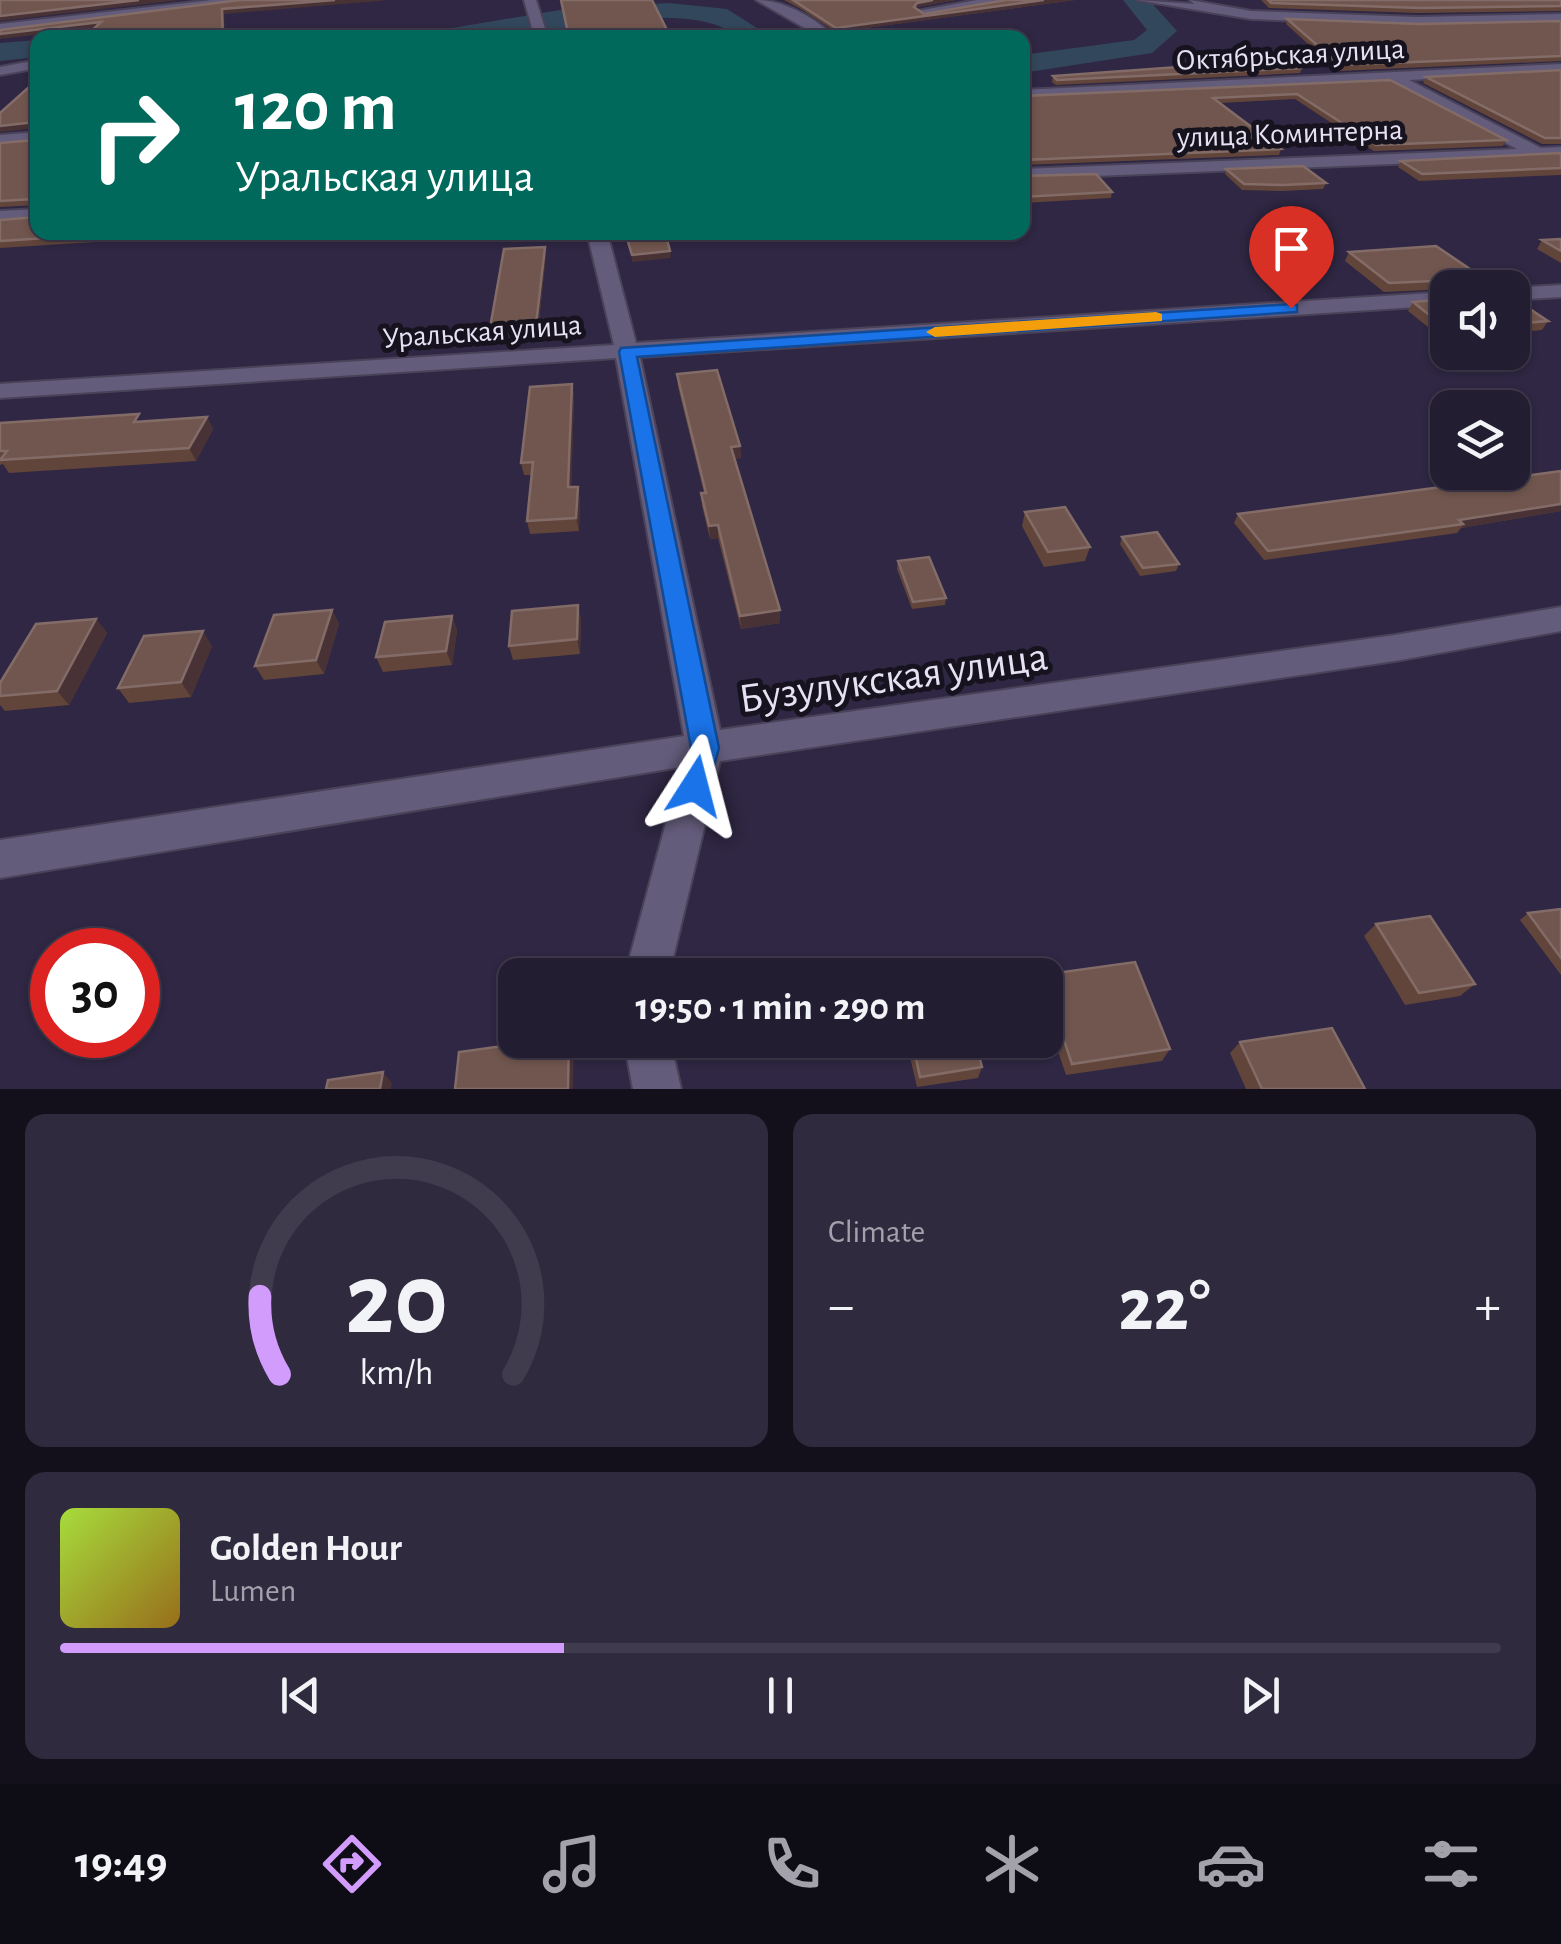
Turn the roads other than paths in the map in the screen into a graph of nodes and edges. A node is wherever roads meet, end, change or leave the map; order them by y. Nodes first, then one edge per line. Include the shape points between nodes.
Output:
1 (242, 0) edge
2 (530, 0) edge
3 (762, 0) edge
4 (1002, 0) edge
5 (1143, 0) edge
6 (1196, 0) edge
7 (210, 2) edge
8 (1508, 6) edge
9 (1208, 10) junction
10 (923, 11) edge
11 (1561, 18) edge
12 (1544, 20) junction
13 (1561, 26) edge
14 (0, 28) edge
15 (540, 30) edge
16 (819, 30) edge
17 (30, 66) edge
18 (1561, 68) edge
19 (0, 72) edge
20 (1390, 76) junction
21 (1030, 94) edge
22 (30, 138) edge
23 (0, 140) edge
24 (1561, 152) edge
25 (1538, 153) junction
26 (1561, 165) edge
27 (1030, 174) edge
28 (30, 215) edge
29 (0, 217) edge
30 (599, 240) edge
31 (1561, 291) edge
32 (1530, 293) edge
33 (1430, 299) edge
34 (628, 352) junction
35 (0, 391) edge
36 (1561, 619) edge
37 (705, 748) junction
38 (0, 859) edge
39 (651, 958) edge
40 (651, 1058) edge
41 (658, 1089) edge

1 - 7 street
2 - 15 street
3 - 16 street
4 - 10 street
5 - 9 street
6 - 9 street
7 - 14 street
8 - 12 street
9 - 12 street via 1418,22
11 - 12 street
12 - 13 street
17 - 19 street
18 - 20 street, Октябрьская улица
20 - 21 street, Октябрьская улица
20 - 25 street
22 - 23 street
24 - 25 street, улица Коминтерна
25 - 26 street
25 - 27 street, улица Коминтерна
28 - 29 street
30 - 34 street
31 - 32 street
33 - 34 street, Уральская улица
34 - 35 street, Уральская улица
34 - 37 street
36 - 37 street, Бузулукская улица
37 - 38 street, Бузулукская улица
37 - 39 street
40 - 41 street

